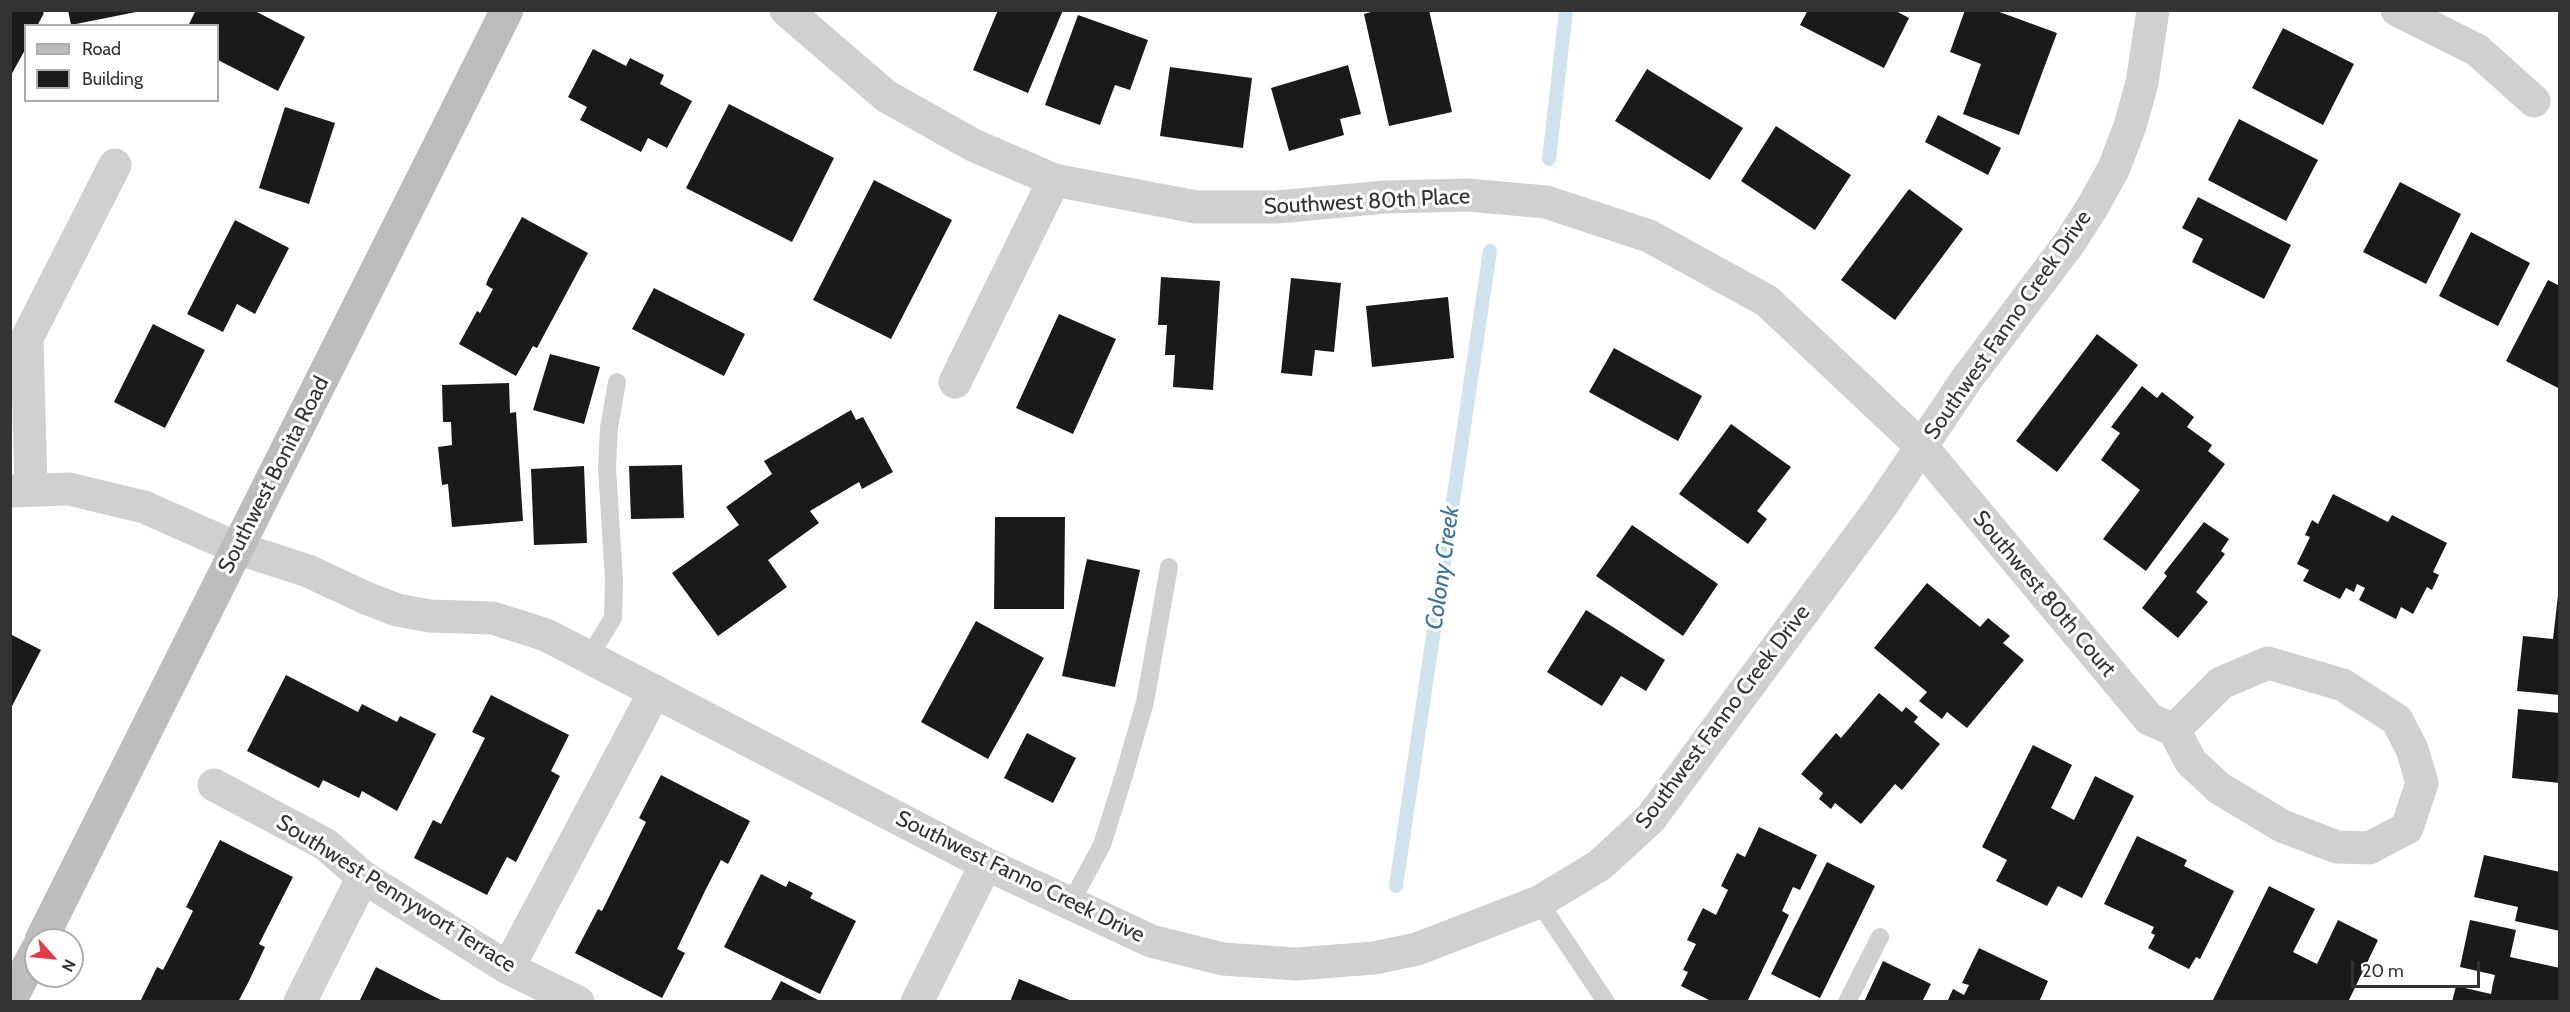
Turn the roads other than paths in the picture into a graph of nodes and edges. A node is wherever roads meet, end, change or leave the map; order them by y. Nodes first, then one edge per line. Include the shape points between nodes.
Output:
1 (507, 10) edge
2 (786, 10) edge
3 (2153, 10) edge
4 (2397, 10) edge
5 (2534, 102) dead end
6 (115, 165) dead end
7 (1054, 180) junction
8 (617, 382) dead end
9 (955, 382) dead end
10 (1922, 447) junction
11 (21, 489) edge
12 (237, 548) junction
13 (1169, 567) dead end
14 (589, 657) junction
15 (655, 692) junction
16 (2174, 730) junction
17 (214, 785) dead end
18 (986, 864) junction
19 (363, 877) junction
20 (1539, 902) junction
21 (1070, 904) junction
22 (47, 928) edge
23 (1880, 937) dead end
24 (508, 968) junction
25 (24, 975) edge
26 (10, 1002) edge
27 (300, 1002) edge
28 (578, 1002) edge
29 (917, 1002) edge
30 (1606, 1002) edge
31 (1847, 1002) edge

1 - 12 main road, Southwest Bonita Road
2 - 7 street, Southwest 80th Place via 886,96 973,145
3 - 10 street, Southwest Fanno Creek Drive via 2142,83 2114,168 2070,242 1966,380
4 - 5 street via 2477,50
6 - 11 street via 27,338
7 - 9 street
7 - 10 street, Southwest 80th Place via 1196,207 1277,207 1384,196 1456,195 1546,202 1650,236 1767,301
8 - 14 lane via 607,467 613,618
10 - 16 street, Southwest 80th Court via 2149,719
10 - 20 street, Southwest Fanno Creek Drive via 1651,818 1600,865
11 - 12 street, Southwest Fanno Creek Drive via 69,489 144,507
12 - 14 street, Southwest Fanno Creek Drive via 308,571 398,610 430,616 493,618 546,635
12 - 22 main road, Southwest Bonita Road
13 - 21 lane via 1145,702 1124,775 1102,845
14 - 15 street, Southwest Fanno Creek Drive
15 - 18 street, Southwest Fanno Creek Drive
15 - 24 street
16 - 16 street via 2191,762 2219,788 2282,826 2337,847 2369,848 2407,828 2422,783 2412,748 2397,720 2343,685 2268,663 2221,683
17 - 19 street, Southwest Pennywort Terrace via 325,844
18 - 21 street, Southwest Fanno Creek Drive
18 - 29 street
19 - 24 street, Southwest Pennywort Terrace
19 - 27 street
20 - 21 street, Southwest Fanno Creek Drive via 1417,949 1374,958 1297,964 1222,959 1151,940
20 - 30 lane
23 - 31 lane
24 - 28 street, Southwest Pennywort Terrace
25 - 26 main road

